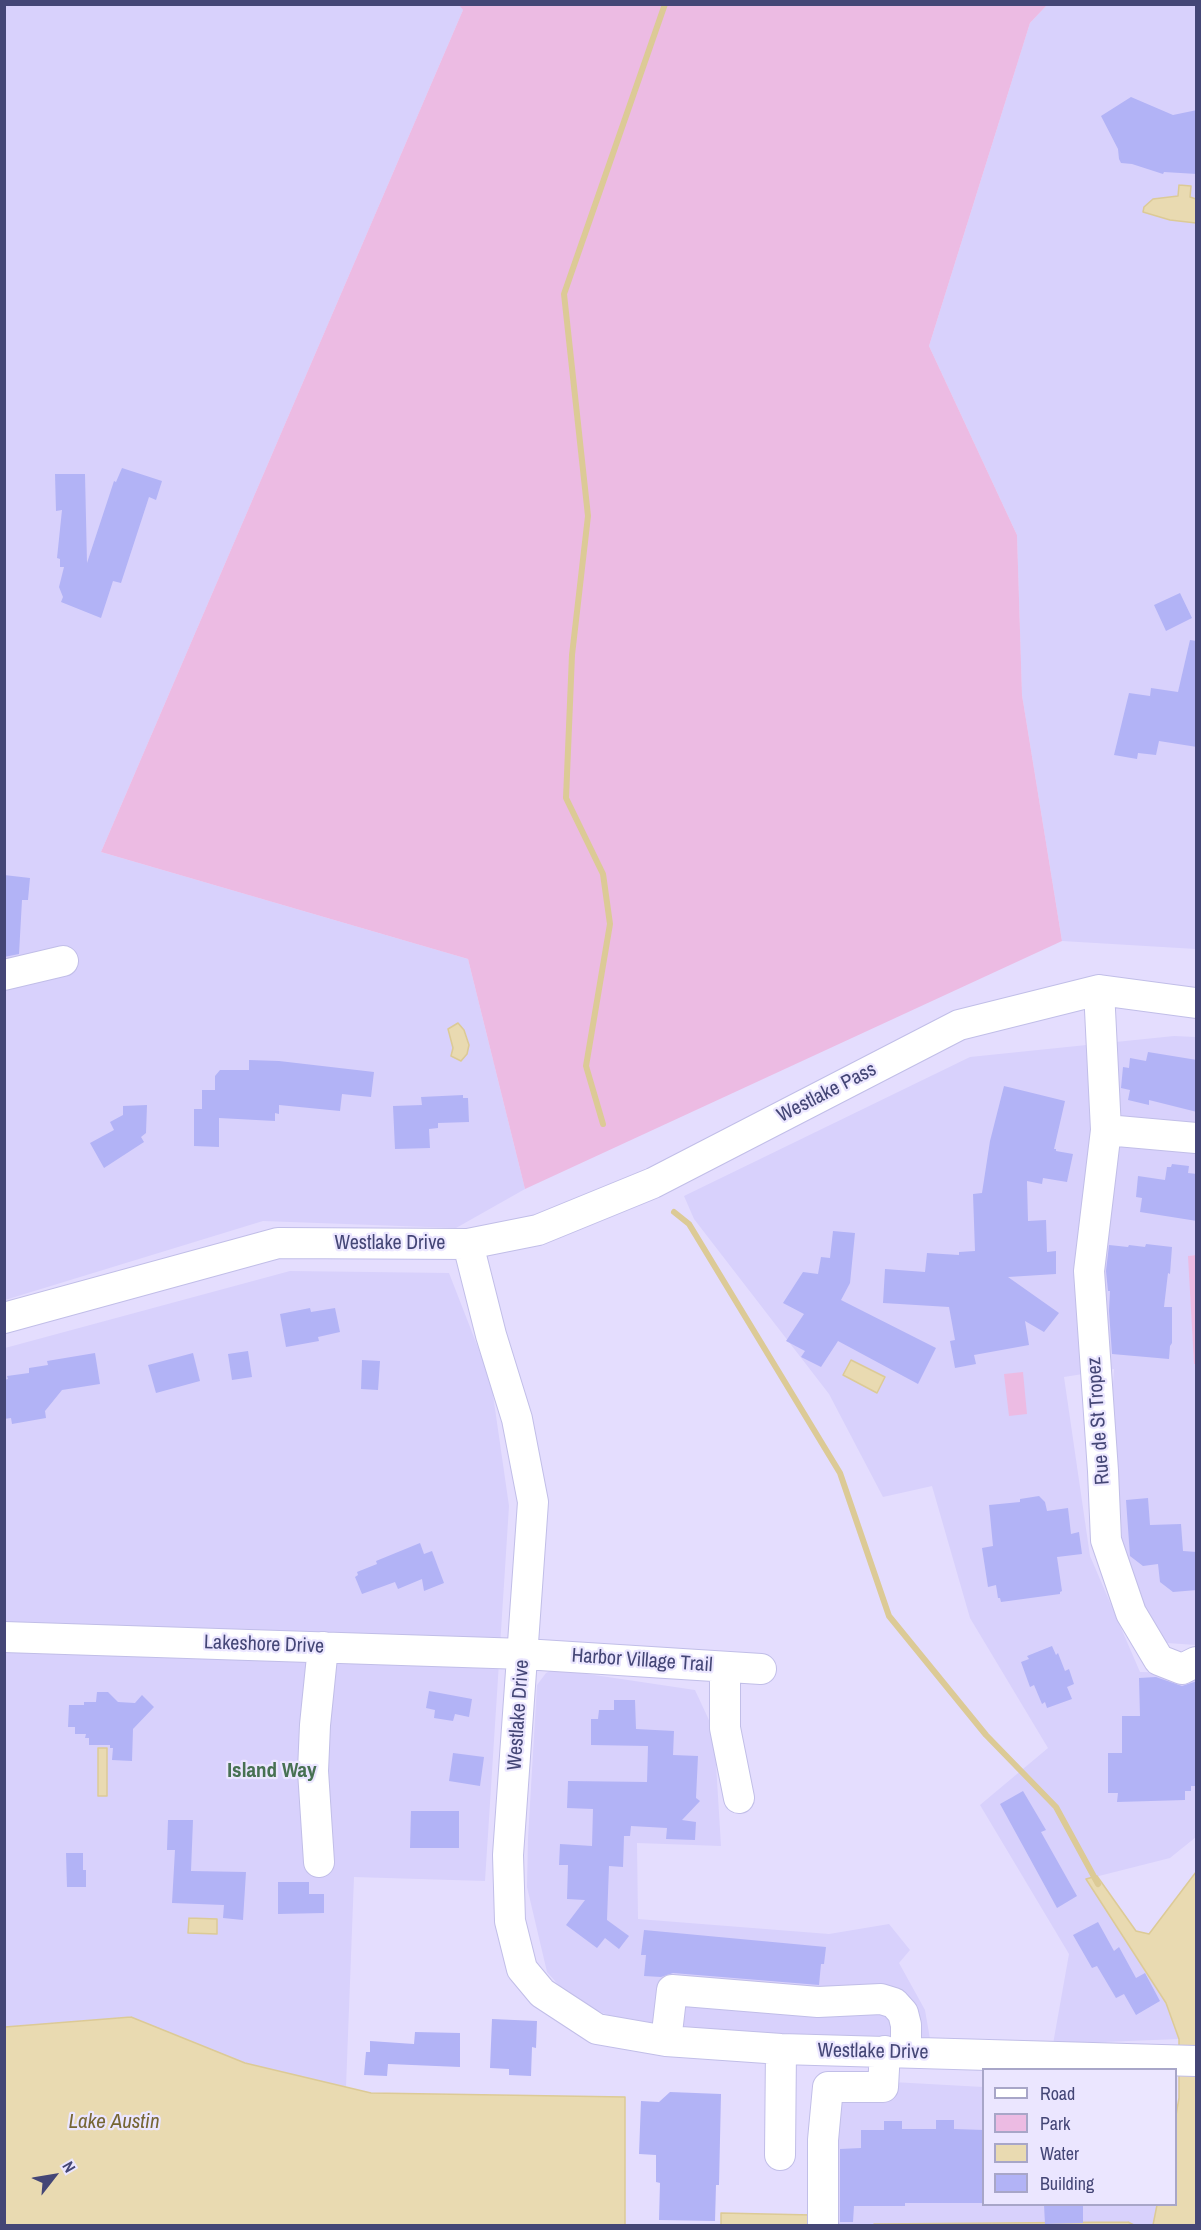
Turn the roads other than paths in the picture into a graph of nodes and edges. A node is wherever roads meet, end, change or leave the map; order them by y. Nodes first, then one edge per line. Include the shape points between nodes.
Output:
1 (63, 961) dead end
2 (4, 975) edge
3 (1099, 990) junction
4 (1197, 1003) edge
5 (1106, 1130) junction
6 (1197, 1138) edge
7 (468, 1244) junction
8 (4, 1318) edge
9 (4, 1637) edge
10 (323, 1647) junction
11 (524, 1654) junction
12 (1197, 1662) edge
13 (725, 1667) junction
14 (761, 1669) dead end
15 (739, 1798) dead end
16 (319, 1862) dead end
17 (666, 2041) junction
18 (781, 2049) junction
19 (831, 2051) junction
20 (896, 2052) junction
21 (1197, 2061) edge
22 (828, 2087) junction
23 (780, 2155) dead end
24 (823, 2226) edge

1 - 2 street
3 - 4 street, Westlake Pass
3 - 5 street, Rue de St Tropez
3 - 7 street, Westlake Pass via 959,1025 653,1183 538,1230
5 - 6 street
5 - 12 street, Rue de St Tropez via 1089,1272 1106,1540 1131,1613 1159,1659 1182,1669
7 - 8 street, Westlake Drive via 278,1243
7 - 11 street, Westlake Drive via 517,1419 533,1502
9 - 10 street, Lakeshore Drive
10 - 11 street, Lakeshore Drive
10 - 16 street via 313,1771
11 - 13 street, Harbor Village Trail
11 - 17 street, Westlake Drive via 508,1855 510,1921 522,1969 542,1994 597,2029
13 - 14 street, Harbor Village Trail
13 - 15 street via 725,1728
17 - 18 street, Westlake Drive
17 - 20 street via 672,1990 818,2002 881,1999 894,2003 903,2013 906,2025
18 - 19 street, Westlake Drive
18 - 23 street
19 - 20 street, Westlake Drive
19 - 22 street
20 - 21 street, Westlake Drive
20 - 22 street via 883,2087
22 - 24 street via 823,2140

